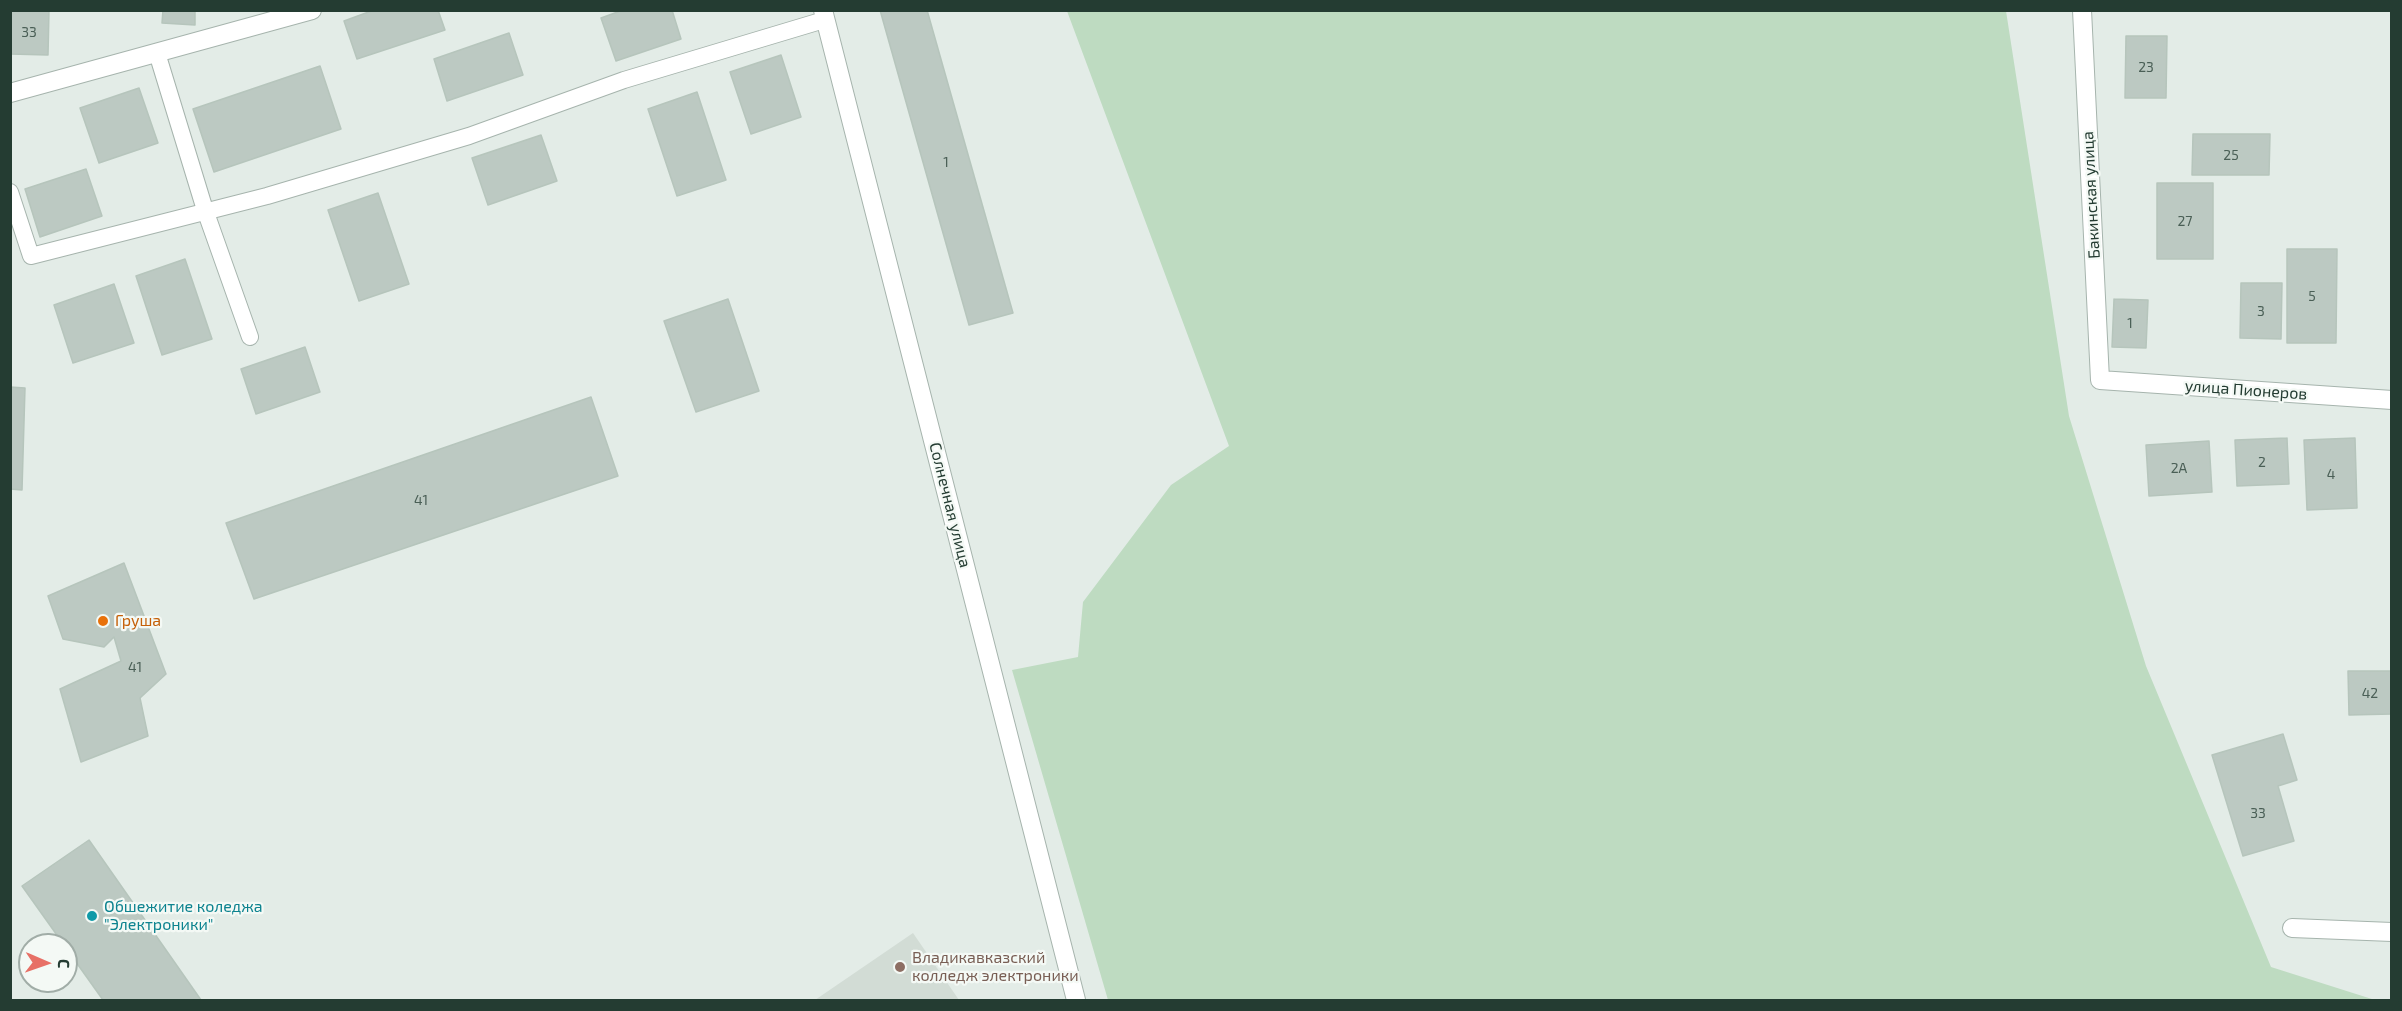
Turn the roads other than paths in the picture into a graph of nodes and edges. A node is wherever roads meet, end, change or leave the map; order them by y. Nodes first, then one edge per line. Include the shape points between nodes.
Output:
1 (312, 10) edge
2 (2082, 10) edge
3 (824, 15) edge
4 (157, 53) junction
5 (10, 93) edge
6 (10, 192) edge
7 (205, 210) junction
8 (250, 337) dead end
9 (2100, 380) joint
10 (2391, 400) edge
11 (2292, 928) dead end
12 (2391, 932) edge
13 (1076, 1000) edge

1 - 4 street
2 - 9 street, Бакинская улица
3 - 7 lane via 469,136 267,196
3 - 13 street, Солнечная улица
4 - 5 street
4 - 7 lane
6 - 7 lane via 31,256
7 - 8 lane
9 - 10 street, улица Пионеров
11 - 12 street

